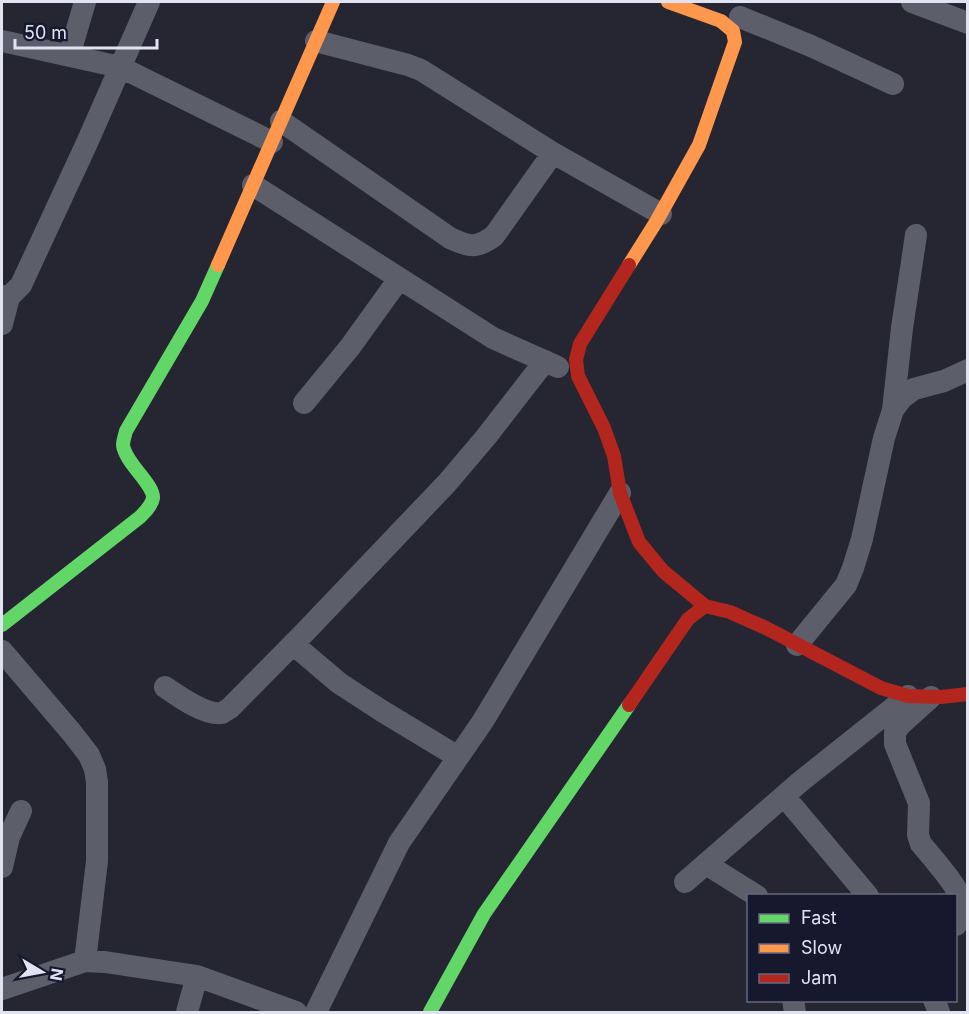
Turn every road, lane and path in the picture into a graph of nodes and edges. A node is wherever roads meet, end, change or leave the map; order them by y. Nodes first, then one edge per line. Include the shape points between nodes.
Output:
1 (85, 2) edge
2 (149, 2) edge
3 (333, 2) edge
4 (668, 2) edge
5 (912, 2) edge
6 (740, 16) edge
7 (968, 23) edge
8 (2, 41) edge
9 (316, 41) junction
10 (69, 56) junction
11 (120, 67) junction
12 (894, 84) dead end
13 (276, 132) junction
14 (553, 153) junction
15 (253, 185) junction
16 (661, 214) junction
17 (916, 235) dead end
18 (399, 279) junction
19 (5, 297) edge
20 (2, 324) edge
21 (545, 361) junction
22 (968, 370) edge
23 (578, 376) junction
24 (304, 403) dead end
25 (893, 410) junction
26 (620, 493) junction
27 (705, 606) junction
28 (2, 625) edge
29 (293, 644) junction
30 (797, 645) junction
31 (2, 651) edge
32 (165, 687) dead end
33 (968, 694) edge
34 (908, 696) junction
35 (931, 697) junction
36 (458, 757) junction
37 (784, 796) junction
38 (21, 811) dead end
39 (706, 864) junction
40 (2, 867) edge
41 (685, 882) dead end
42 (754, 894) edge
43 (866, 894) edge
44 (957, 924) edge
45 (86, 960) junction
46 (197, 976) junction
47 (2, 989) edge
48 (187, 1012) edge
49 (296, 1012) edge
50 (316, 1012) edge
51 (430, 1012) edge

1 - 10 street
2 - 11 street
3 - 9 street
4 - 6 street via 721,21
5 - 7 street
6 - 12 street
6 - 16 street via 735,42 699,145
8 - 10 street
9 - 13 street
9 - 14 street via 421,70
10 - 11 street
11 - 13 street
11 - 19 street via 21,285
13 - 14 street via 450,238 472,246 494,236
13 - 15 street
14 - 16 street
15 - 18 street
15 - 28 street via 202,301 126,431 123,444 127,456 151,489 153,498 148,508
16 - 23 street via 580,344
17 - 25 street
18 - 21 street via 493,338
18 - 24 street
19 - 20 street
21 - 23 street
21 - 29 street via 447,483
22 - 25 street via 914,389
23 - 26 street via 611,447
25 - 30 street via 853,568 846,585
26 - 27 street via 639,542 663,572
26 - 36 street
27 - 30 street via 730,612
27 - 51 street via 688,619 484,914
29 - 32 street via 222,713 195,706
29 - 36 street via 339,683
30 - 34 street via 881,688
31 - 45 street via 89,755 96,769 97,861
33 - 35 street
34 - 35 street
34 - 37 street
35 - 44 street via 900,725 895,732 895,744 920,803 921,843 958,890 964,905
36 - 50 street via 399,843
37 - 39 street
37 - 43 street
38 - 40 street via 9,837
39 - 41 street
39 - 42 street
45 - 46 street
45 - 47 street
46 - 48 street
46 - 49 street

